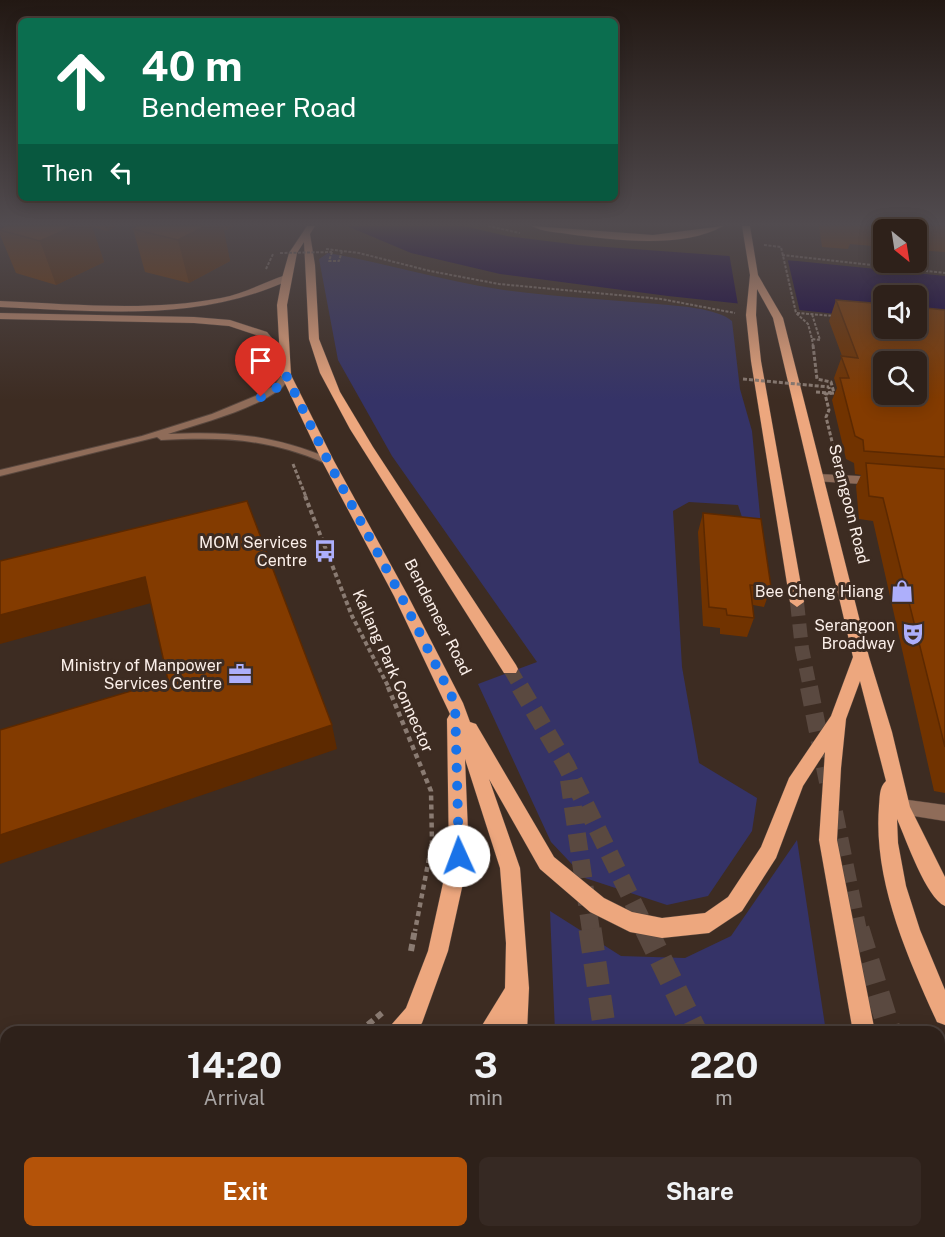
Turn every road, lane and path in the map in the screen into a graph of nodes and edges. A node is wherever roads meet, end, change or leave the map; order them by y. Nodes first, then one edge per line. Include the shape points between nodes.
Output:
1 (252, 284) edge
2 (274, 284) edge
3 (285, 284) edge
4 (312, 284) edge
5 (499, 284) edge
6 (752, 284) edge
7 (759, 284) edge
8 (788, 284) edge
9 (251, 295) junction
10 (0, 304) edge
11 (796, 313) junction
12 (812, 314) junction
13 (747, 315) junction
14 (0, 316) edge
15 (844, 317) edge
16 (812, 339) junction
17 (263, 352) dead end
18 (284, 359) junction
19 (286, 375) junction
20 (743, 379) dead end
21 (262, 384) dead end
22 (819, 403) dead end
23 (823, 409) dead end
24 (829, 410) junction
25 (145, 438) junction
26 (328, 461) junction
27 (292, 462) dead end
28 (0, 472) edge
29 (818, 478) junction
30 (843, 478) junction
31 (897, 483) edge
32 (797, 602) tunnel mouth
33 (861, 657) junction
34 (510, 669) tunnel mouth
35 (455, 703) junction
36 (838, 719) junction
37 (891, 772) junction
38 (901, 807) junction
39 (945, 813) edge
40 (945, 896) edge
41 (411, 955) dead end
42 (518, 988) junction
43 (389, 1003) dead end
44 (945, 1014) edge
45 (366, 1026) edge
46 (405, 1026) edge
47 (493, 1026) edge
48 (516, 1026) edge
49 (863, 1026) edge

1 - 9 path via 242,289
2 - 9 main road
3 - 18 main road, Bendemeer Road
4 - 34 main road, Bendemeer Road via 317,350 327,378 353,426
5 - 13 path via 660,298
6 - 13 main road, Serangoon Road
7 - 29 main road, Serangoon Road via 778,318
8 - 11 path
9 - 10 main road via 218,303 165,307
11 - 12 path
11 - 16 path via 808,324
12 - 15 path
12 - 16 path via 820,340
13 - 32 main road, Serangoon Road
14 - 18 main road via 230,323 263,334
16 - 24 path via 817,379 831,382 834,393 825,394
17 - 21 path
18 - 19 main road, Bendemeer Road
19 - 25 lane via 278,387 244,406
19 - 26 main road, Bendemeer Road
20 - 22 path, bridge via 829,387 830,393 815,392
23 - 24 path
24 - 30 path via 826,417
25 - 26 lane via 261,438 298,447
25 - 28 lane
26 - 35 main road, Bendemeer Road
27 - 41 path, Kallang Park Connector via 352,616 381,670 431,791 432,843
29 - 30 street
29 - 33 main road, Serangoon Road
30 - 31 street
33 - 36 main road
33 - 37 main road, Serangoon Road
35 - 36 main road via 547,863 597,905 630,922 662,928 709,923 735,904 769,852 795,783
35 - 42 main road, Bendemeer Road via 510,868
35 - 46 main road via 459,856 438,951 414,1015
36 - 49 main road via 828,840
37 - 38 main road
37 - 44 main road via 888,842 900,896 929,981
38 - 39 street
38 - 40 main road
42 - 47 main road
42 - 48 main road, Bendemeer Road
43 - 45 path

